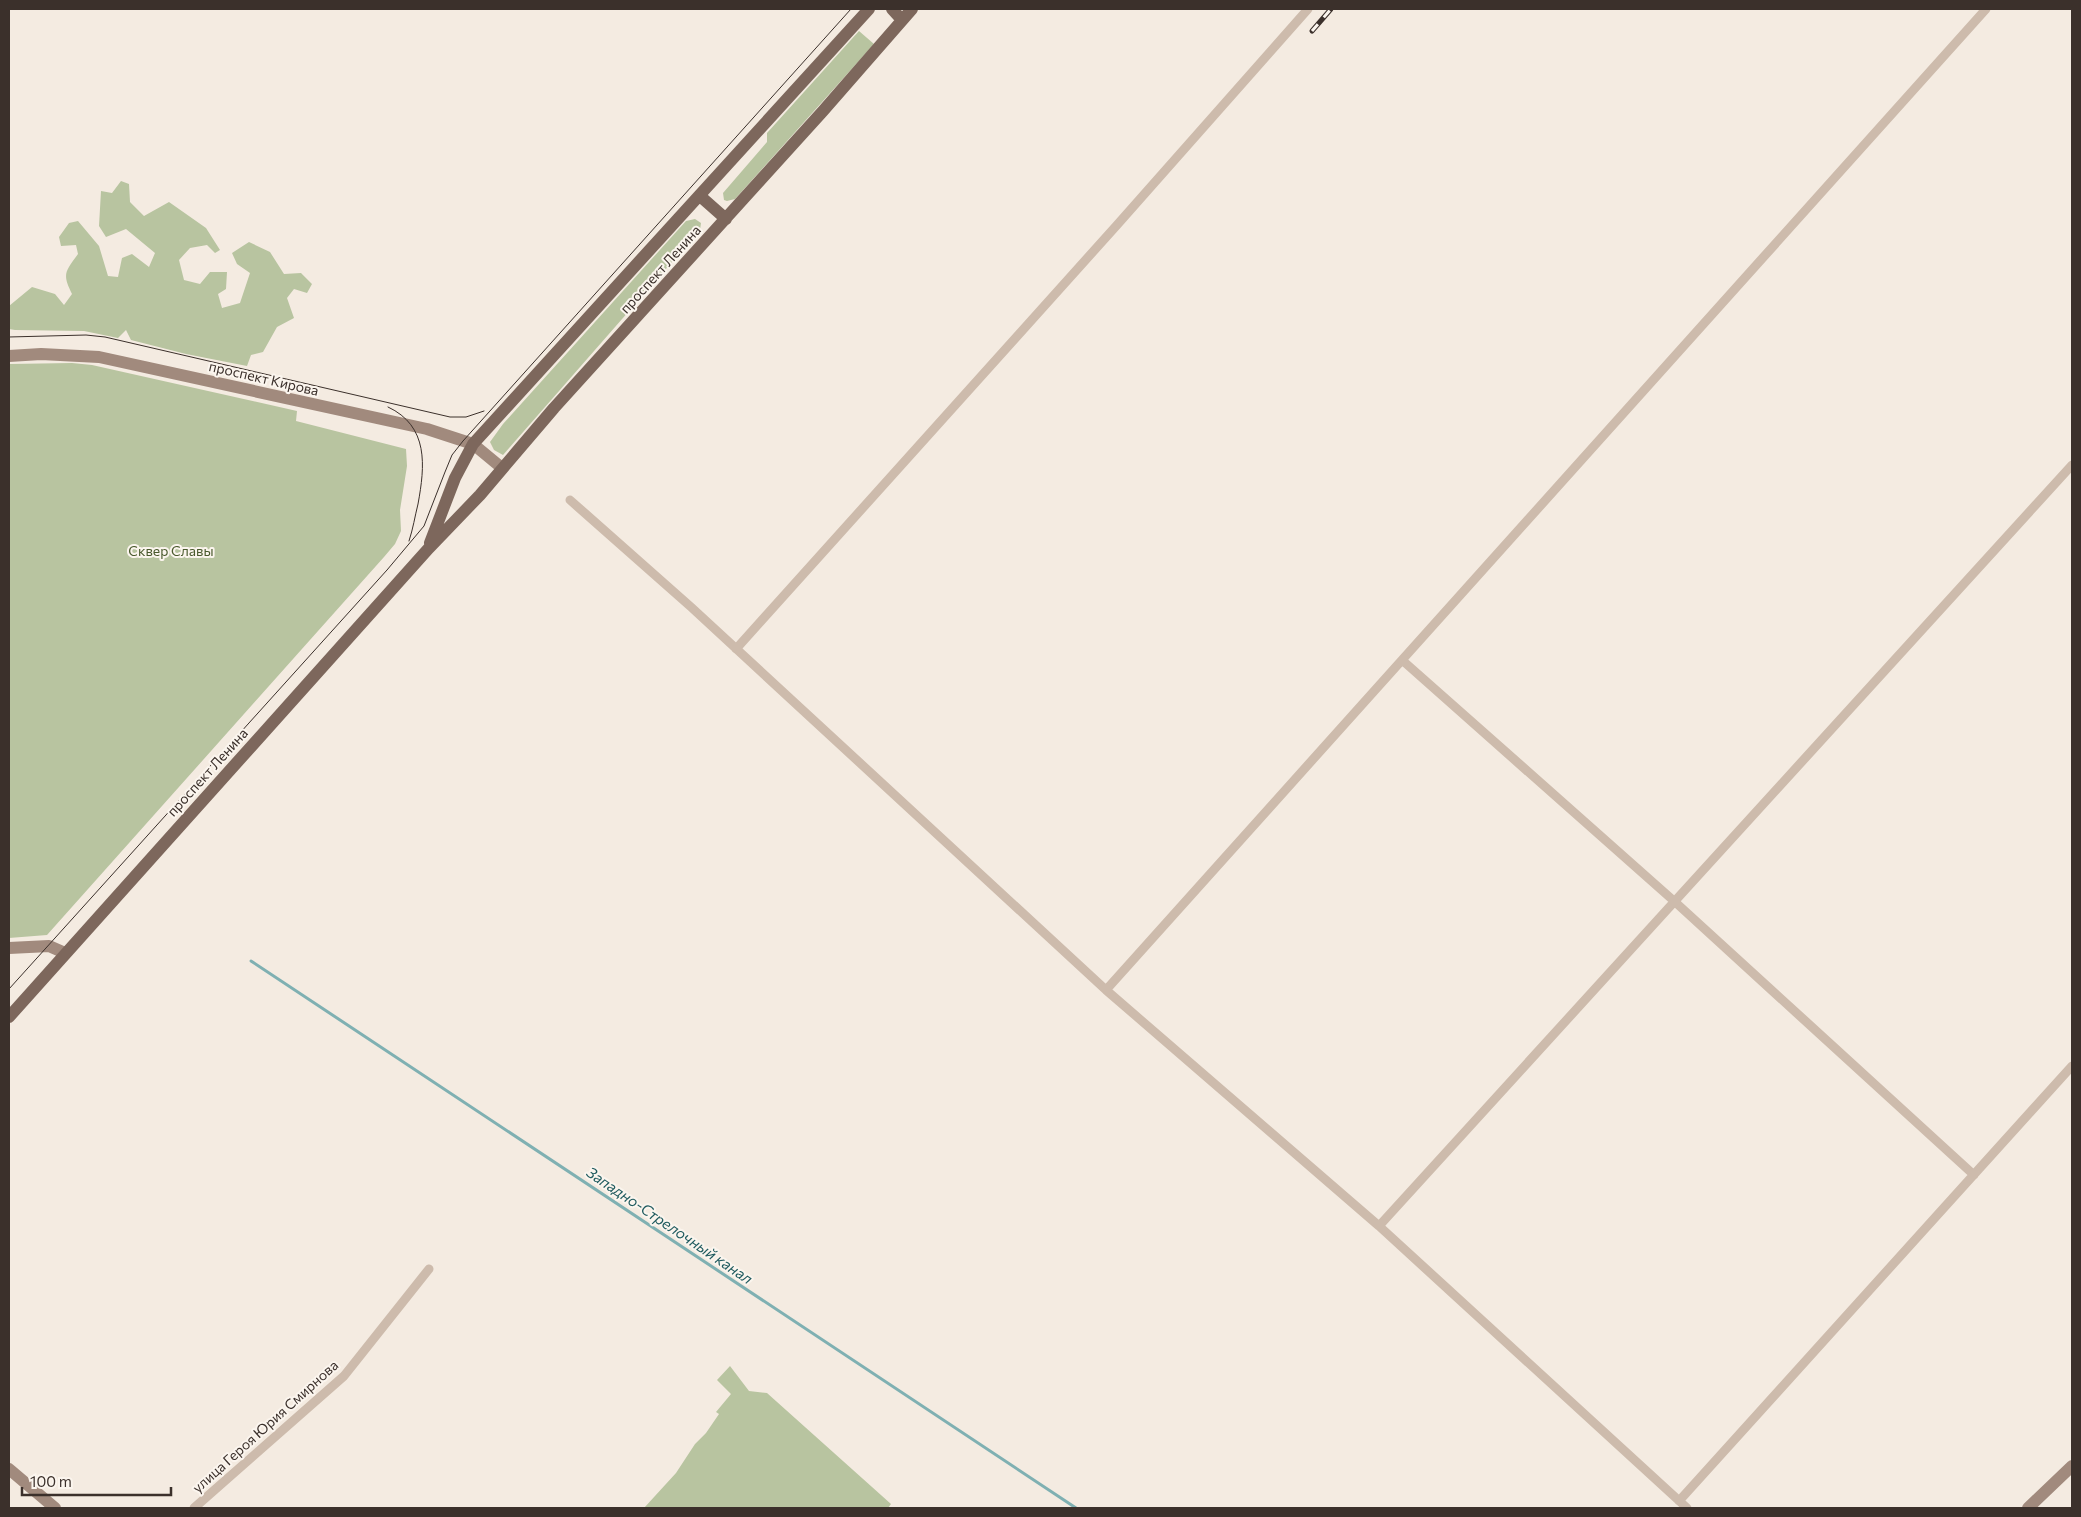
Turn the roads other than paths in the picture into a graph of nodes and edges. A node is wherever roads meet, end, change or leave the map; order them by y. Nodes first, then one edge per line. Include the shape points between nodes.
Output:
1 (869, 9) edge
2 (892, 9) edge
3 (912, 9) edge
4 (1308, 9) edge
5 (1986, 9) edge
6 (902, 20) junction
7 (700, 196) junction
8 (726, 219) junction
9 (9, 356) edge
10 (473, 444) junction
11 (2072, 465) edge
12 (502, 468) junction
13 (570, 500) dead end
14 (429, 548) junction
15 (736, 649) junction
16 (1402, 660) junction
17 (1674, 901) junction
18 (9, 948) edge
19 (65, 954) junction
20 (1106, 990) junction
21 (9, 1017) edge
22 (2072, 1066) edge
23 (1974, 1175) junction
24 (1379, 1226) junction
25 (429, 1270) dead end
26 (2072, 1466) edge
27 (9, 1469) edge
28 (1679, 1501) junction
29 (54, 1508) edge
30 (194, 1508) edge
31 (1687, 1508) edge
32 (2028, 1508) edge

1 - 7 main road, проспект Ленина
2 - 6 main road
3 - 6 main road, проспект Ленина
4 - 15 street
5 - 16 street
6 - 8 main road, проспект Ленина
7 - 8 main road
7 - 10 main road, проспект Ленина
8 - 12 main road, проспект Ленина
9 - 10 street, проспект Кирова via 99,357 427,429
10 - 12 street, проспект Кирова
10 - 14 main road, проспект Ленина via 455,478
11 - 17 street
12 - 14 main road, проспект Ленина
13 - 15 street
14 - 19 main road, проспект Ленина
15 - 20 street
16 - 17 street
16 - 20 street
17 - 23 street
17 - 24 street
18 - 19 street via 49,946
19 - 21 main road, проспект Ленина
20 - 24 street
22 - 23 street
23 - 28 street
24 - 28 street
25 - 30 street, улица Героя Юрия Смирнова via 344,1376
26 - 32 street
27 - 29 street
28 - 31 street

